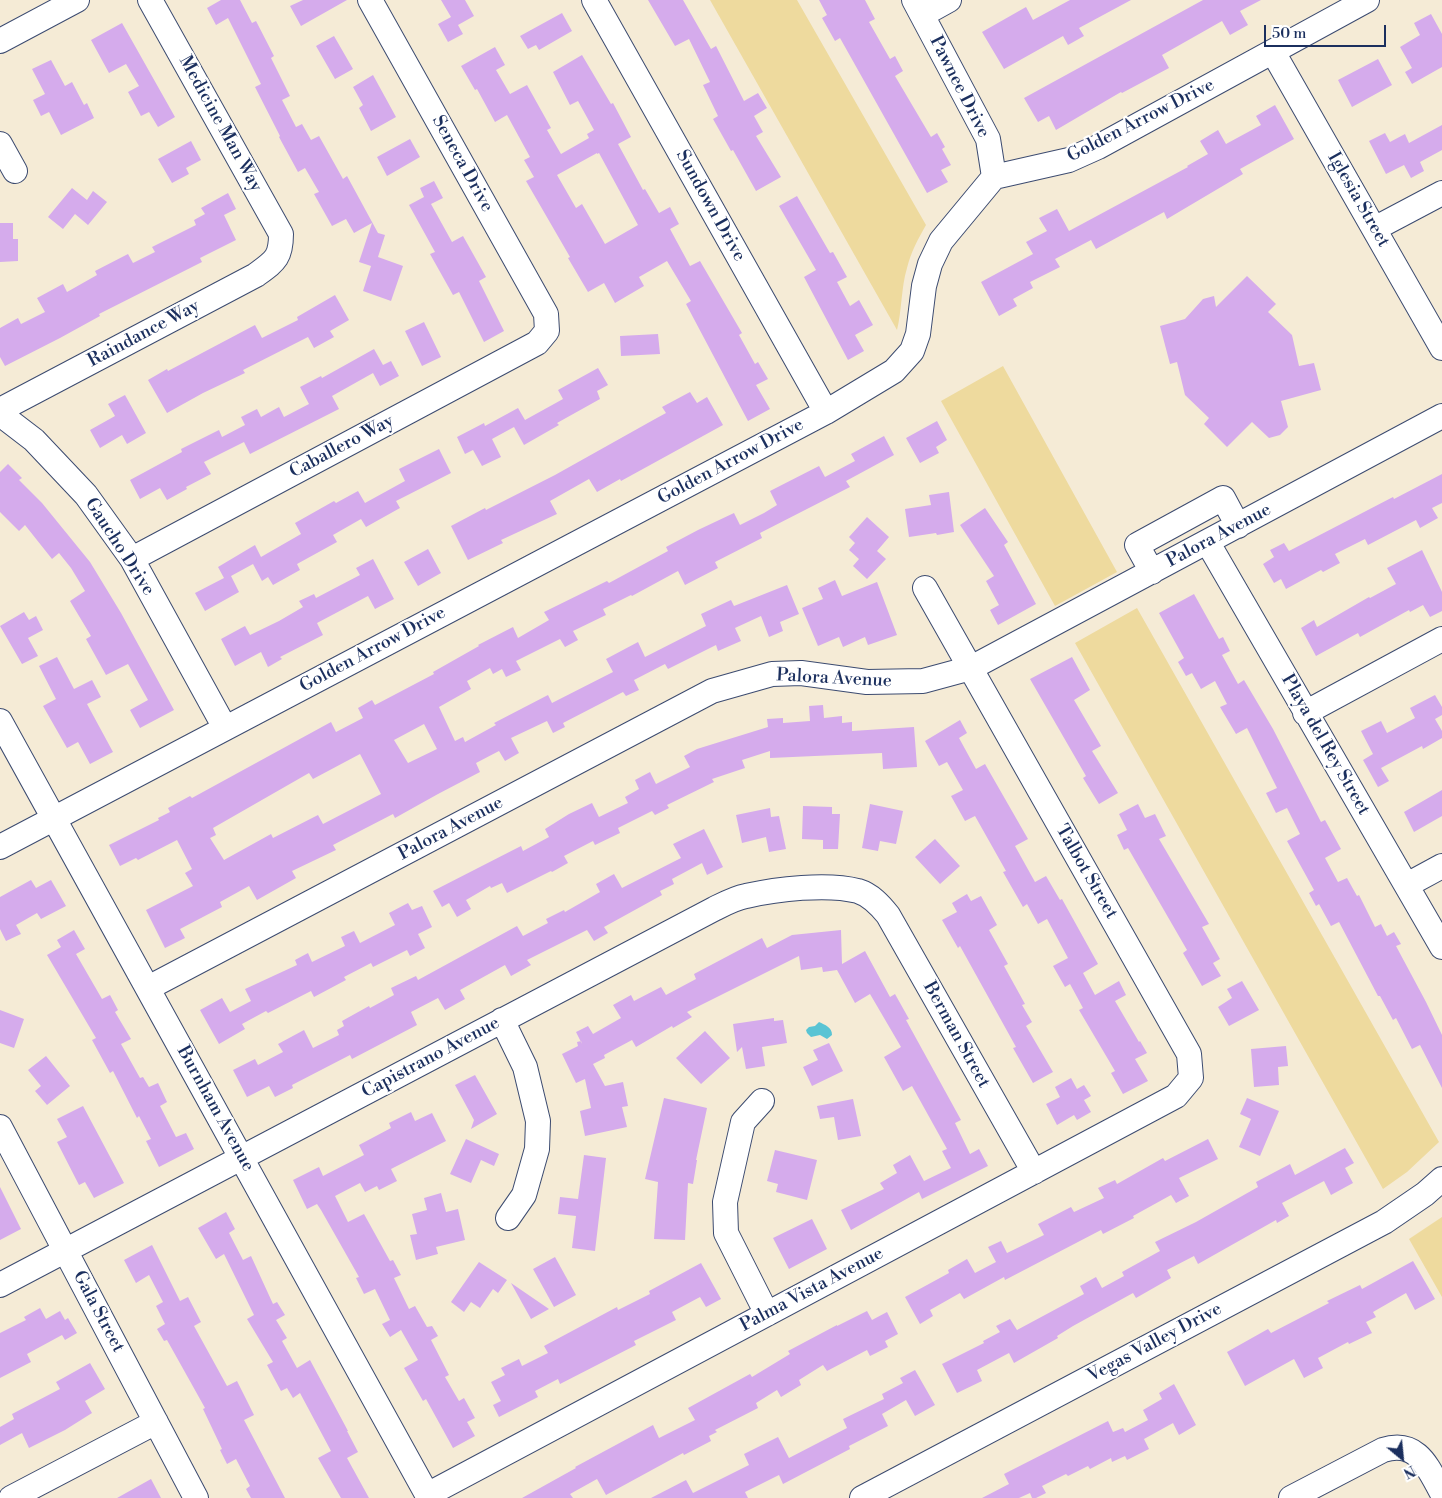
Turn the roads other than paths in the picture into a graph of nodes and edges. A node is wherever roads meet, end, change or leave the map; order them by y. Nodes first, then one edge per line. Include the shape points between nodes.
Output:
1 (76, 0) edge
2 (150, 0) edge
3 (370, 0) edge
4 (594, 0) edge
5 (949, 0) edge
6 (1368, 0) edge
7 (918, 7) edge
8 (0, 42) edge
9 (1273, 52) junction
10 (0, 144) edge
11 (15, 171) dead end
12 (994, 177) junction
13 (1442, 193) edge
14 (1374, 229) junction
15 (281, 250) joint
16 (547, 331) joint
17 (1442, 348) edge
18 (0, 410) edge
19 (826, 412) junction
20 (0, 414) edge
21 (1442, 416) edge
22 (1238, 526) junction
23 (1208, 543) junction
24 (132, 559) junction
25 (1152, 572) junction
26 (926, 588) dead end
27 (1442, 639) edge
28 (971, 668) junction
29 (1305, 713) junction
30 (0, 721) edge
31 (225, 728) junction
32 (54, 818) junction
33 (0, 847) edge
34 (1442, 866) edge
35 (1407, 885) junction
36 (876, 901) joint
37 (1442, 947) edge
38 (148, 988) junction
39 (502, 1020) junction
40 (1191, 1078) joint
41 (762, 1101) dead end
42 (0, 1127) edge
43 (241, 1158) junction
44 (1034, 1172) junction
45 (1442, 1179) edge
46 (508, 1218) dead end
47 (66, 1250) junction
48 (0, 1285) edge
49 (767, 1314) junction
50 (156, 1422) junction
51 (1442, 1493) edge
52 (428, 1496) edge
53 (12, 1498) edge
54 (196, 1498) edge
55 (862, 1498) edge
56 (1291, 1498) edge

1 - 8 street
2 - 15 street, Medicine Man Way via 281,234
3 - 16 street, Seneca Drive via 546,314
4 - 19 street, Sundown Drive
5 - 7 street
6 - 9 street, Golden Arrow Drive
7 - 12 street, Pawnee Drive via 988,139
9 - 12 street, Golden Arrow Drive via 1069,160
9 - 14 street, Iglesia Street
10 - 11 street
12 - 19 street, Golden Arrow Drive via 941,241 930,264 912,352 894,371
13 - 14 street
14 - 17 street, Iglesia Street
15 - 18 street, Raindance Way via 272,263 256,275
16 - 24 street, Caballero Way via 537,343
19 - 31 street, Golden Arrow Drive
20 - 24 street, Gaucho Drive via 34,440 86,495
21 - 22 street, Palora Avenue
22 - 23 street, Palora Avenue
22 - 25 street via 1223,498 1137,545
23 - 25 street, Palora Avenue
23 - 29 street, Playa del Rey Street
24 - 31 street, Gaucho Drive
25 - 28 street, Palora Avenue
26 - 28 street, Talbot Street
27 - 29 street
28 - 38 street, Palora Avenue via 923,681 868,682 802,673 772,674 712,691
28 - 40 street, Talbot Street via 1189,1054
29 - 35 street, Playa del Rey Street
30 - 32 street, Burnham Avenue
31 - 32 street, Golden Arrow Drive
32 - 33 street, Golden Arrow Drive
32 - 38 street, Burnham Avenue
34 - 35 street
35 - 37 street, Playa del Rey Street
36 - 39 street, Capistrano Avenue via 859,892 834,888 786,889 745,896 714,908
36 - 44 street, Berman Street via 888,914
38 - 43 street, Burnham Avenue
39 - 43 street, Capistrano Avenue
39 - 46 street via 525,1067 538,1121 537,1149 524,1195
40 - 44 street, Palma Vista Avenue via 1176,1096
41 - 49 street via 744,1122 725,1202 726,1233
42 - 47 street, Gala Street
43 - 47 street, Capistrano Avenue
43 - 52 street, Burnham Avenue
44 - 49 street, Palma Vista Avenue
45 - 55 street, Vegas Valley Drive via 1426,1194 1384,1222
47 - 48 street, Capistrano Avenue
47 - 50 street, Gala Street
49 - 52 street, Palma Vista Avenue
50 - 53 street
50 - 54 street, Gala Street
51 - 56 street via 1421,1459 1404,1447 1390,1447

